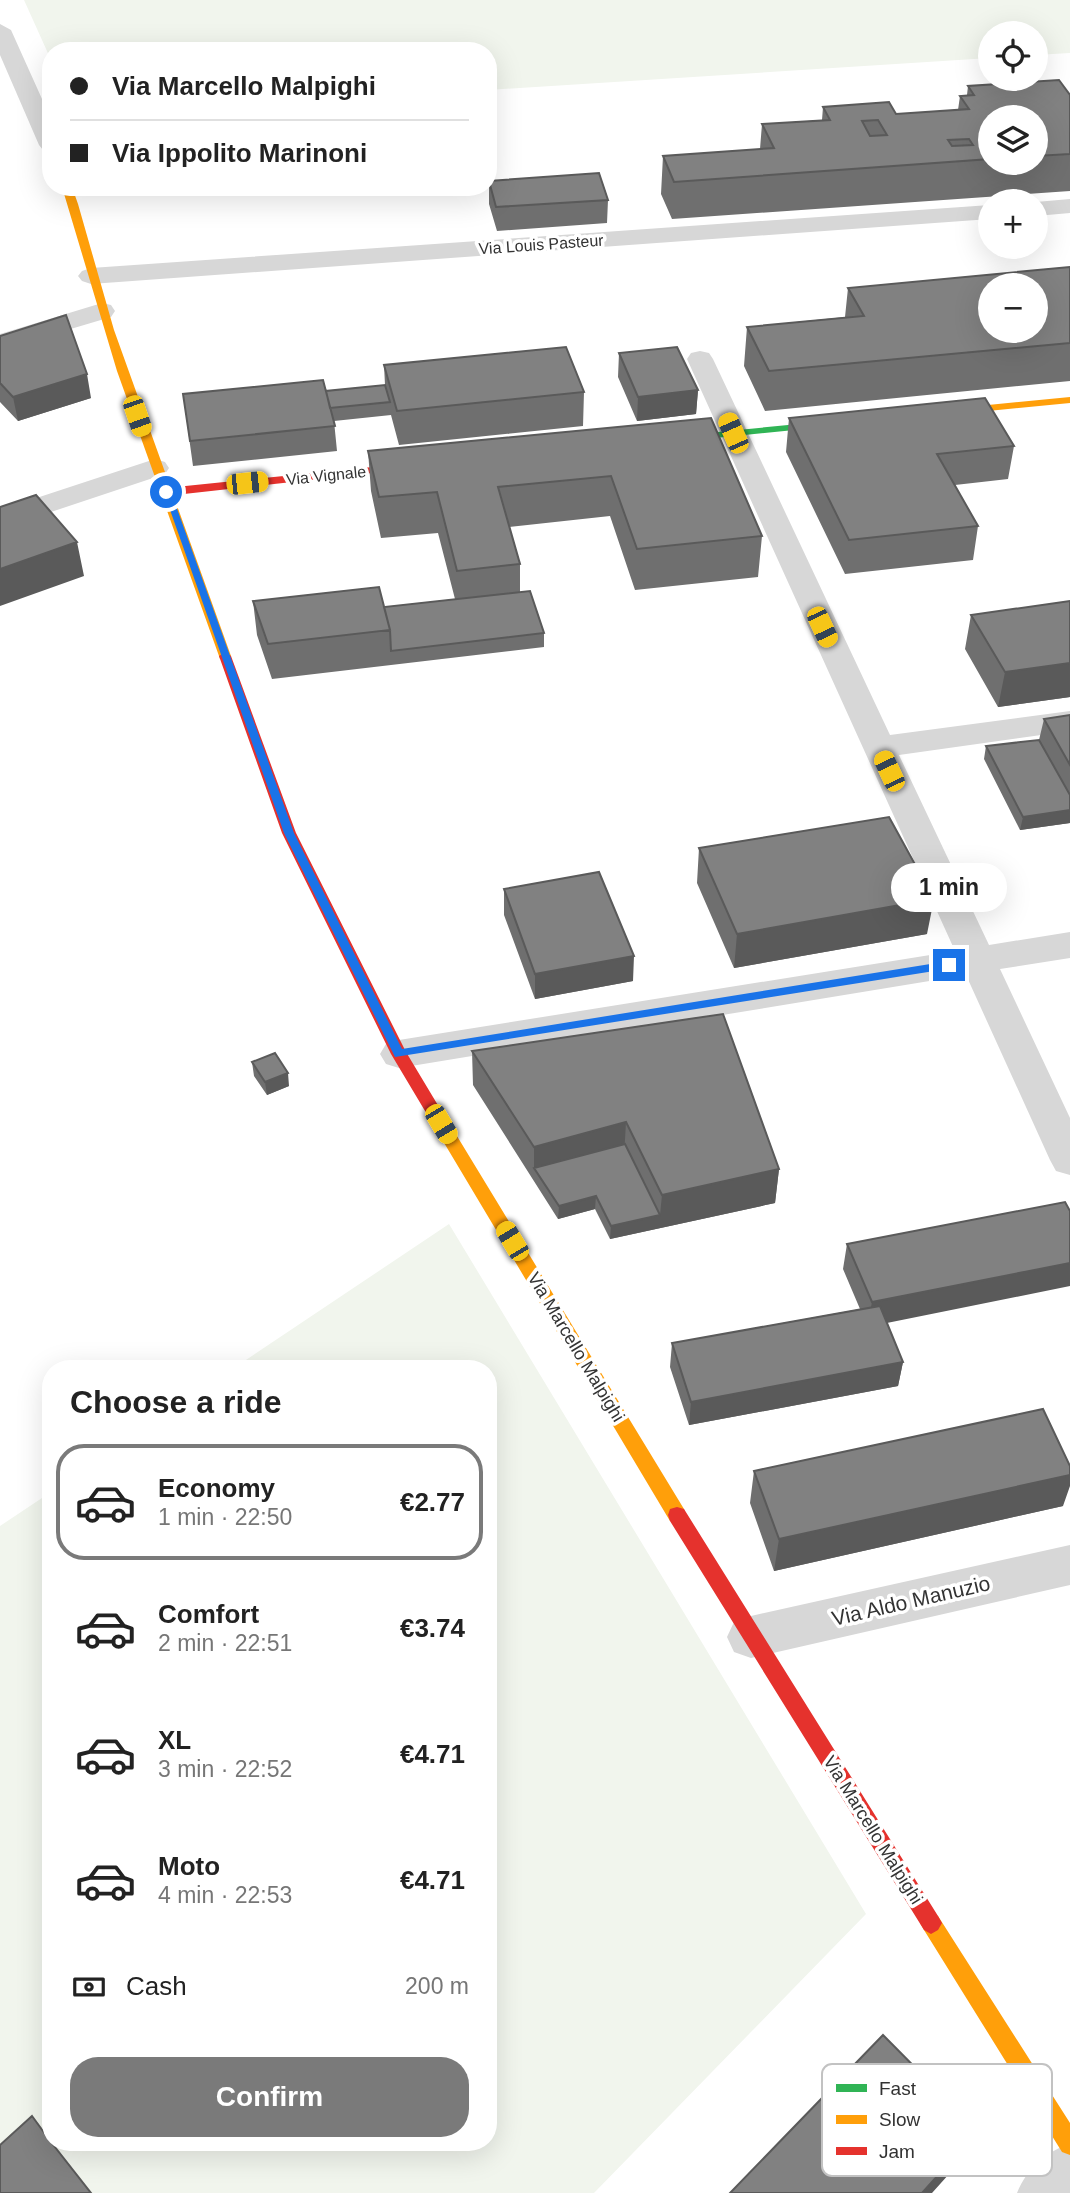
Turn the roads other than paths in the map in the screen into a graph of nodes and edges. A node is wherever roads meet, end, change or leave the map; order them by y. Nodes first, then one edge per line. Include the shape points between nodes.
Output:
1 (0, 30) edge
2 (42, 125) edge
3 (71, 196) edge
4 (1070, 206) edge
5 (1048, 208) edge
6 (978, 213) edge
7 (91, 276) junction
8 (102, 310) junction
9 (0, 342) edge
10 (700, 359) dead end
11 (1070, 400) edge
12 (922, 415) edge
13 (854, 421) edge
14 (733, 433) junction
15 (650, 442) edge
16 (443, 463) edge
17 (161, 480) junction
18 (0, 520) edge
19 (1070, 721) edge
20 (878, 747) junction
21 (1070, 945) edge
22 (977, 961) junction
23 (399, 1054) junction
24 (1070, 1160) edge
25 (1070, 1564) edge
26 (751, 1637) junction
27 (1020, 2064) edge
28 (1052, 2115) edge
29 (1070, 2144) edge
30 (1070, 2171) edge
31 (1045, 2193) edge

1 - 2 street
3 - 7 street, Via Marcello Malpighi
4 - 5 street
6 - 7 street, Via Louis Pasteur
7 - 8 street, Via Marcello Malpighi
8 - 9 street
8 - 17 street, Via Marcello Malpighi
10 - 14 street
11 - 12 street
13 - 14 street
14 - 15 street
14 - 20 street
16 - 17 street, Via Vignale
17 - 18 street
17 - 23 street, Via Marcello Malpighi via 289,833
19 - 20 street
20 - 22 street
21 - 22 street
22 - 23 street
22 - 24 street
23 - 26 street, Via Marcello Malpighi
25 - 26 street, Via Aldo Manuzio
26 - 27 street, Via Marcello Malpighi
28 - 29 street, Via Marcello Malpighi
30 - 31 street

